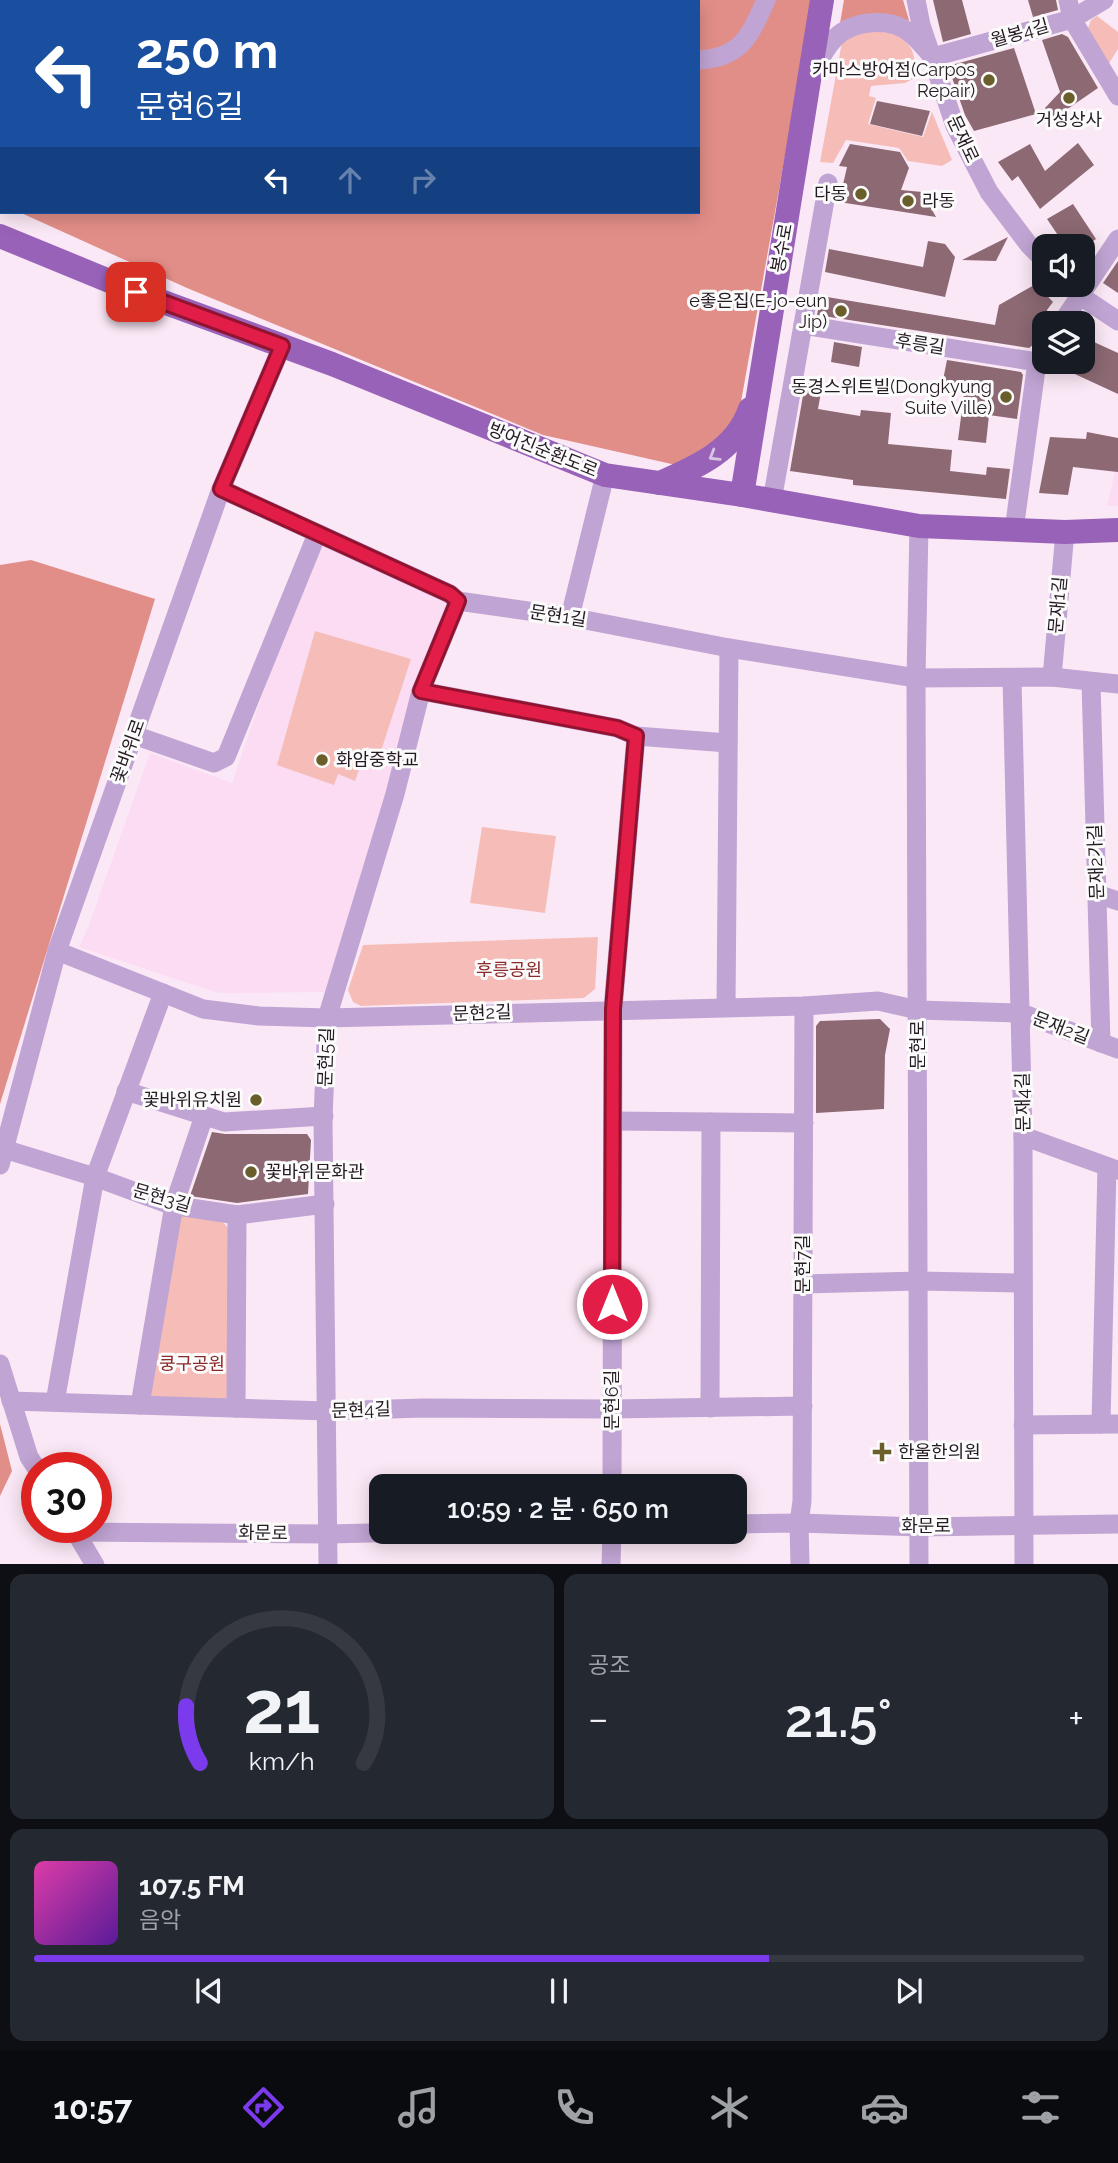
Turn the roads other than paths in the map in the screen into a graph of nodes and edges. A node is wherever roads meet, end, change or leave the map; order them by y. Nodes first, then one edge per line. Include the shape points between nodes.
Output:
1 (766, 0) edge
2 (822, 0) edge
3 (916, 0) edge
4 (1104, 0) edge
5 (1070, 9) edge
6 (933, 57) junction
7 (700, 60) edge
8 (806, 94) junction
9 (1118, 96) edge
10 (828, 183) dead end
11 (0, 236) edge
12 (1118, 239) edge
13 (1032, 248) edge
14 (1095, 266) edge
15 (1084, 297) edge
16 (1118, 321) edge
17 (803, 325) junction
18 (282, 346) junction
19 (1032, 355) edge
20 (1038, 374) edge
21 (760, 379) junction
22 (605, 475) junction
23 (660, 483) junction
24 (221, 489) junction
25 (742, 495) junction
26 (772, 501) junction
27 (919, 526) junction
28 (1014, 530) junction
29 (1118, 530) edge
30 (1065, 532) junction
31 (317, 534) junction
32 (458, 601) junction
33 (570, 617) junction
34 (729, 648) junction
35 (1052, 677) junction
36 (916, 678) junction
37 (1012, 679) junction
38 (1091, 681) junction
39 (1118, 684) edge
40 (421, 691) junction
41 (134, 735) junction
42 (636, 736) junction
43 (728, 743) junction
44 (1097, 894) junction
45 (1118, 901) edge
46 (57, 951) junction
47 (163, 993) junction
48 (804, 1006) junction
49 (726, 1007) junction
50 (613, 1009) junction
51 (918, 1010) junction
52 (1021, 1013) junction
53 (327, 1018) junction
54 (1110, 1046) edge
55 (127, 1091) junction
56 (204, 1116) junction
57 (324, 1116) junction
58 (613, 1121) junction
59 (711, 1122) junction
60 (804, 1123) junction
61 (1023, 1136) junction
62 (2, 1157) edge
63 (1113, 1169) edge
64 (95, 1177) junction
65 (325, 1204) junction
66 (174, 1205) junction
67 (237, 1215) junction
68 (919, 1280) junction
69 (1023, 1283) junction
70 (803, 1284) junction
71 (0, 1364) edge
72 (11, 1401) junction
73 (55, 1402) junction
74 (140, 1405) junction
75 (803, 1406) junction
76 (236, 1408) junction
77 (710, 1408) junction
78 (612, 1409) junction
79 (328, 1411) junction
80 (1110, 1424) edge
81 (1023, 1425) junction
82 (27, 1452) edge
83 (612, 1474) edge
84 (799, 1522) junction
85 (747, 1524) edge
86 (1024, 1524) junction
87 (1118, 1524) edge
88 (920, 1527) junction
89 (112, 1531) edge
90 (369, 1533) edge
91 (329, 1534) junction
92 (82, 1543) edge
93 (612, 1544) edge
94 (95, 1564) edge
95 (328, 1564) edge
96 (611, 1564) edge
97 (800, 1564) edge
98 (919, 1564) edge
99 (1024, 1564) edge

1 - 7 street via 753,31 737,48 719,59
2 - 8 main road, 봉수로
3 - 6 street, 문재로
4 - 5 street, 월봉4길
5 - 6 street, 월봉4길
5 - 9 street
6 - 8 street via 910,33 891,23 869,22 837,36 822,55
6 - 13 street, 문재로 via 955,126 989,192
8 - 21 main road, 봉수로
10 - 17 street
11 - 18 main road, 방어진순환도로
12 - 14 street
15 - 16 street
17 - 19 street, 후릉길
17 - 26 street
18 - 22 main road, 방어진순환도로
18 - 24 street, 꽃바위로
20 - 28 street, 후릉길
21 -> 23 main road via 746,422 724,450
21 - 25 main road, 봉수로
22 - 23 main road, 방어진순환도로
22 - 33 street
23 - 25 main road, 방어진순환도로
24 - 31 street, 문현1길
24 - 41 street, 꽃바위로
25 - 26 main road, 방어진순환도로
26 - 27 main road, 방어진순환도로
27 - 28 main road, 방어진순환도로
27 - 36 street, 문현로
28 - 30 main road, 방어진순환도로
29 - 30 main road, 방어진순환도로
30 - 35 street, 문재1길
31 - 32 street, 문현1길
31 - 41 street via 226,757 214,762
32 - 33 street, 문현1길
32 - 40 street, 문현5길
33 - 34 street, 문현1길
34 - 36 street, 문현1길
34 - 43 street
35 - 37 street
35 - 38 street
36 - 37 street
36 - 51 street, 문현로
37 - 52 street, 문재4길
38 - 39 street
38 - 44 street, 문재2가길
40 - 42 street via 617,728
40 - 53 street, 문현5길
41 - 46 street, 꽃바위로
42 - 43 street
42 - 50 street, 문현6길
43 - 49 street
44 - 45 street
44 - 54 street, 문재2가길
46 - 47 street, 문현2길
46 - 62 street, 꽃바위로
47 - 53 street, 문현2길 via 203,1009
47 - 55 street
48 - 49 street, 문현2길
48 - 51 street, 문현2길 via 878,1001
48 - 60 street, 문현7길
49 - 50 street, 문현2길
50 - 53 street, 문현2길
50 - 58 street, 문현6길
51 - 52 street, 문재2길
51 - 68 street, 문현로
52 - 54 street, 문재2길
52 - 61 street, 문재4길
53 - 57 street, 문현5길
55 - 56 street
55 - 64 street
56 - 57 street via 224,1122
56 - 66 street
57 - 65 street, 문현5길
58 - 59 street
58 - 78 street, 문현6길
59 - 60 street
59 - 77 street
60 - 70 street, 문현7길
61 - 63 street
61 - 69 street, 문재4길
62 - 64 street, 문현3길
63 - 80 street
64 - 66 street, 문현3길
64 - 73 street
65 - 67 street, 문현3길
65 - 79 street, 문현5길
66 - 67 street, 문현3길
66 - 74 street
67 - 76 street
68 - 69 street
68 - 70 street
68 - 88 street, 문현로
69 - 81 street, 문재4길
70 - 75 street, 문현7길
71 - 72 street
72 - 73 street, 문현4길
72 - 82 street
73 - 74 street, 문현4길
74 - 76 street, 문현4길
75 - 77 street, 문현4길
75 - 84 street, 문현7길
76 - 79 street, 문현4길
77 - 78 street, 문현4길
78 - 79 street, 문현4길
78 - 83 street, 문현6길
79 - 91 street, 문현5길
80 - 81 street
81 - 86 street, 문재4길
84 - 85 street, 화문로
84 - 88 street, 화문로
84 - 97 street, 문현7길
86 - 87 street, 화문로
86 - 88 street, 화문로
86 - 99 street, 문재4길
88 - 98 street, 문현로
89 - 91 street, 화문로
90 - 91 street, 화문로
91 - 95 street, 문현5길
92 - 94 street
93 - 96 street

